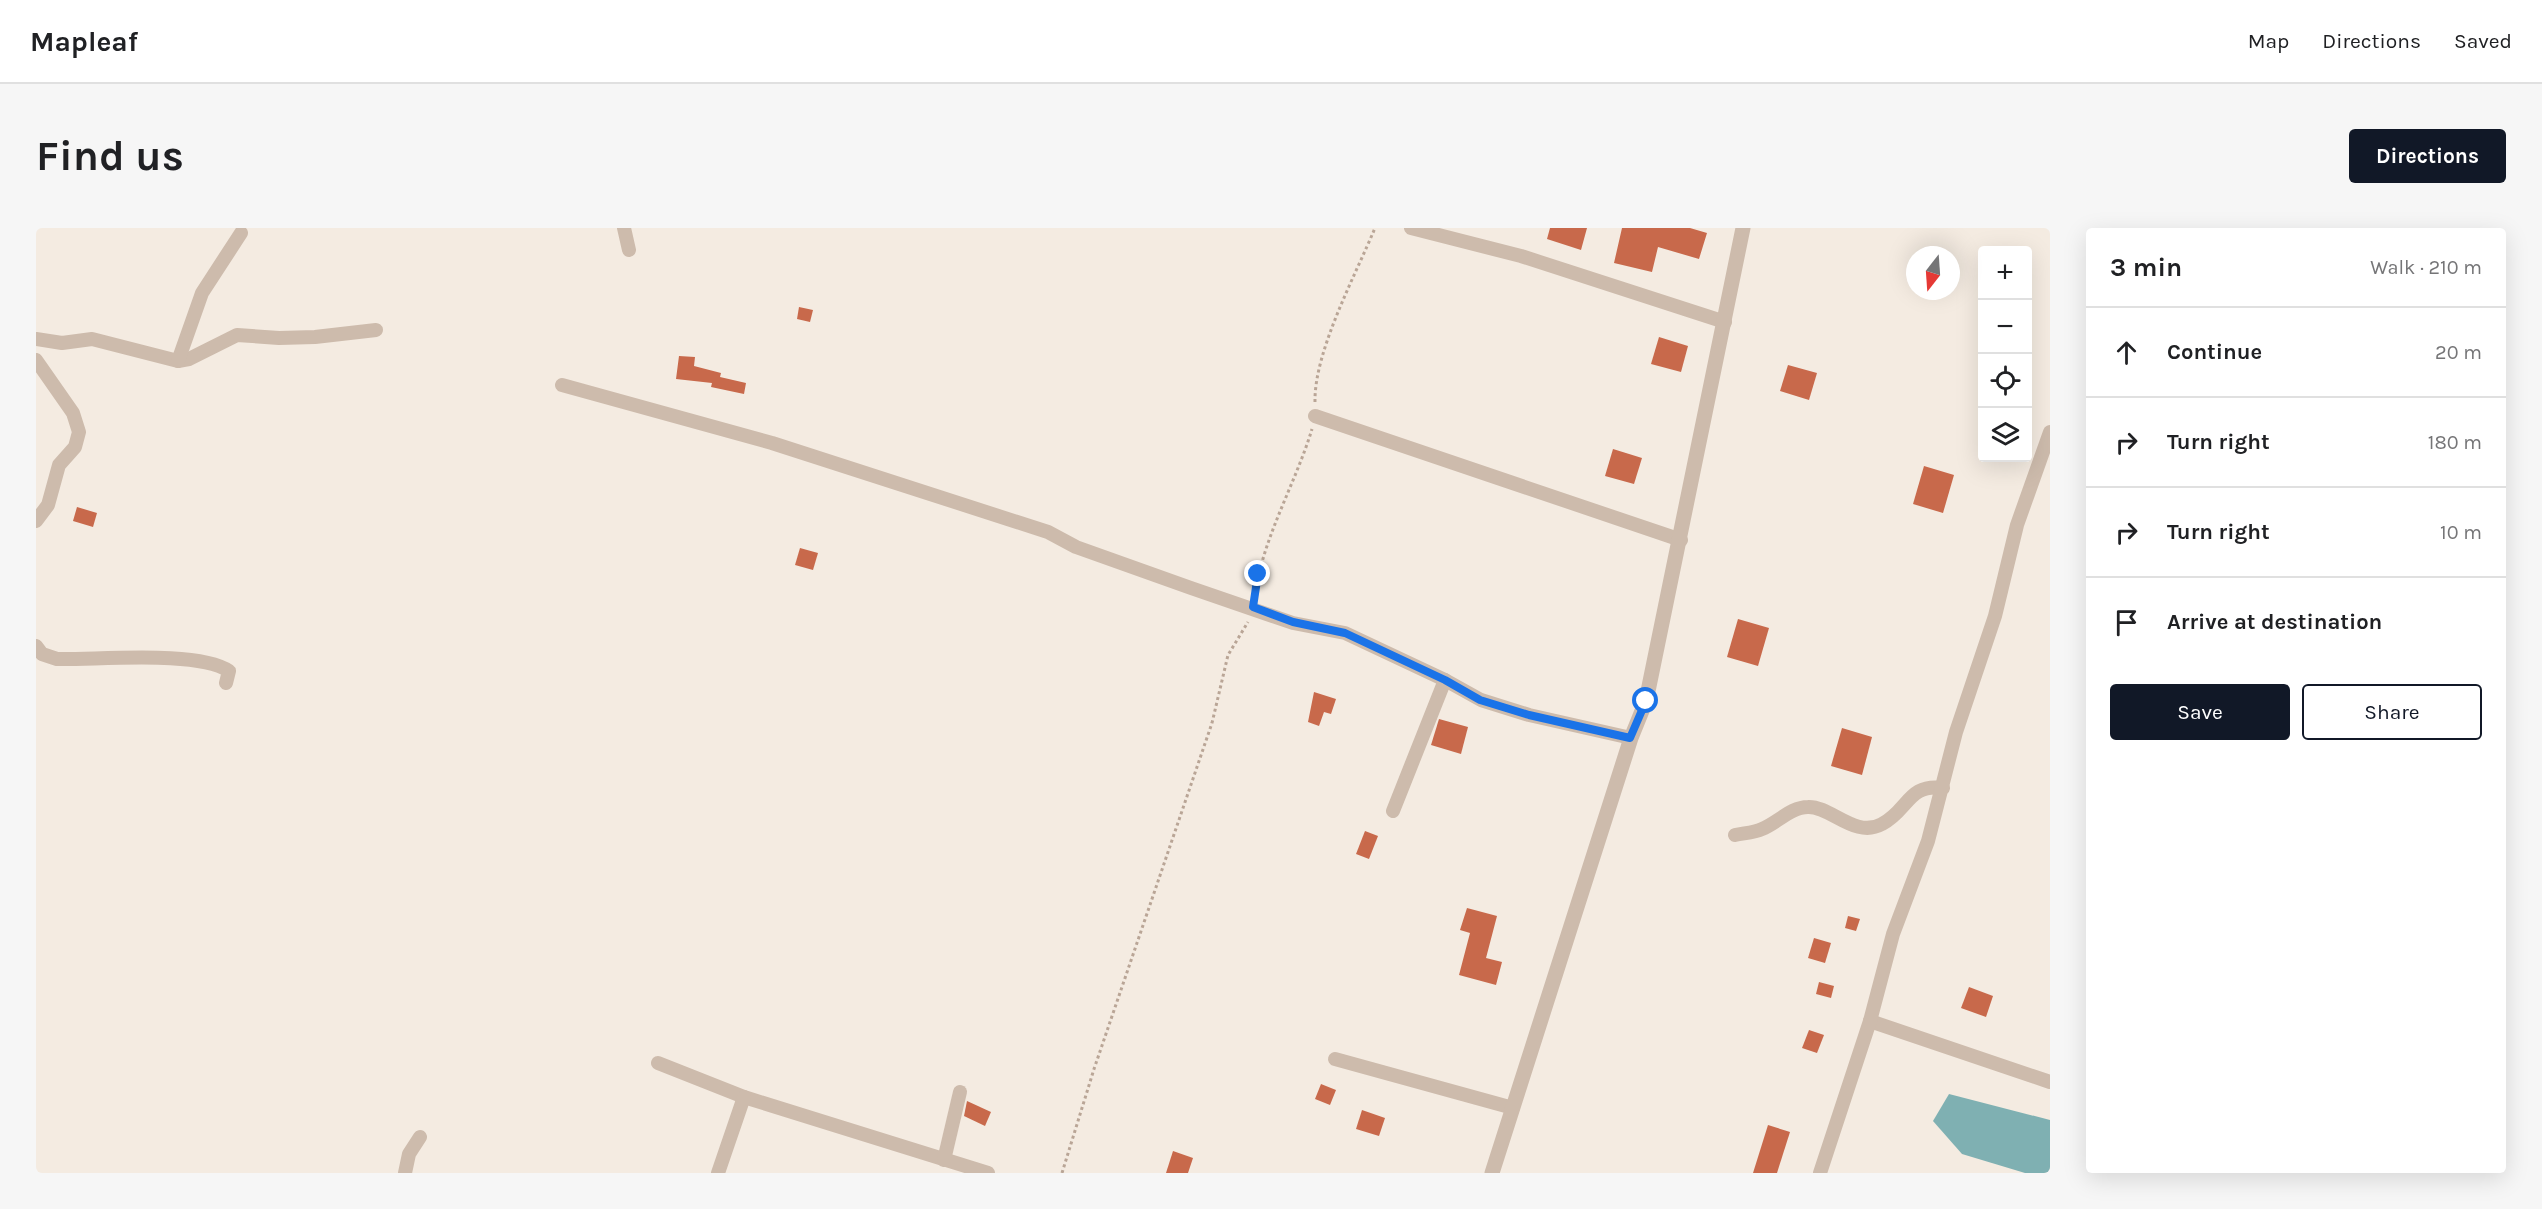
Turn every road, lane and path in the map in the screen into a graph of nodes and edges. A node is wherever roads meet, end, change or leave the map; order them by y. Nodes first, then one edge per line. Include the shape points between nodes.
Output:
1 (624, 228) edge
2 (1375, 228) edge
3 (1411, 228) edge
4 (1743, 228) edge
5 (240, 233) dead end
6 (629, 250) dead end
7 (1725, 322) junction
8 (376, 330) dead end
9 (36, 339) edge
10 (36, 360) edge
11 (178, 361) junction
12 (562, 385) dead end
13 (1316, 416) junction
14 (2050, 432) edge
15 (36, 521) edge
16 (1681, 540) junction
17 (1253, 607) junction
18 (36, 646) edge
19 (1445, 680) junction
20 (226, 683) dead end
21 (1630, 738) junction
22 (1942, 788) junction
23 (1393, 811) dead end
24 (1735, 835) dead end
25 (1870, 1022) junction
26 (1335, 1059) dead end
27 (658, 1063) dead end
28 (2050, 1082) edge
29 (960, 1092) dead end
30 (744, 1097) junction
31 (1513, 1108) junction
32 (420, 1137) dead end
33 (944, 1160) junction
34 (405, 1173) edge
35 (718, 1173) edge
36 (988, 1173) edge
37 (1062, 1173) edge
38 (1492, 1173) edge
39 (1820, 1173) edge

1 - 6 street
2 - 13 path via 1327,345 1315,385
3 - 7 street via 1521,256
4 - 7 street
5 - 11 street via 202,293
7 - 16 street
8 - 11 street via 315,337 237,335
9 - 11 street via 62,343 92,339
10 - 15 street via 73,413 79,432 75,447 59,465 48,505
12 - 17 street via 783,446 1048,532 1076,547
13 - 16 street
13 - 17 path via 1258,574
14 - 22 street via 2017,525 1995,615 1956,732
16 - 21 street via 1646,701
17 - 19 street via 1293,622 1345,633
17 - 37 path via 1228,655 1212,723
18 - 20 street via 42,654 57,659 172,658 219,664 229,670
19 - 21 street via 1480,700
19 - 23 street
21 - 31 street
22 - 24 street via 1920,789 1883,824 1869,828 1810,806 1797,808 1761,830
22 - 25 street via 1928,841 1893,934
25 - 28 street
25 - 39 street
26 - 31 street
27 - 30 street
29 - 33 street
30 - 33 street
30 - 35 street
31 - 38 street
32 - 34 street via 409,1154
33 - 36 street

